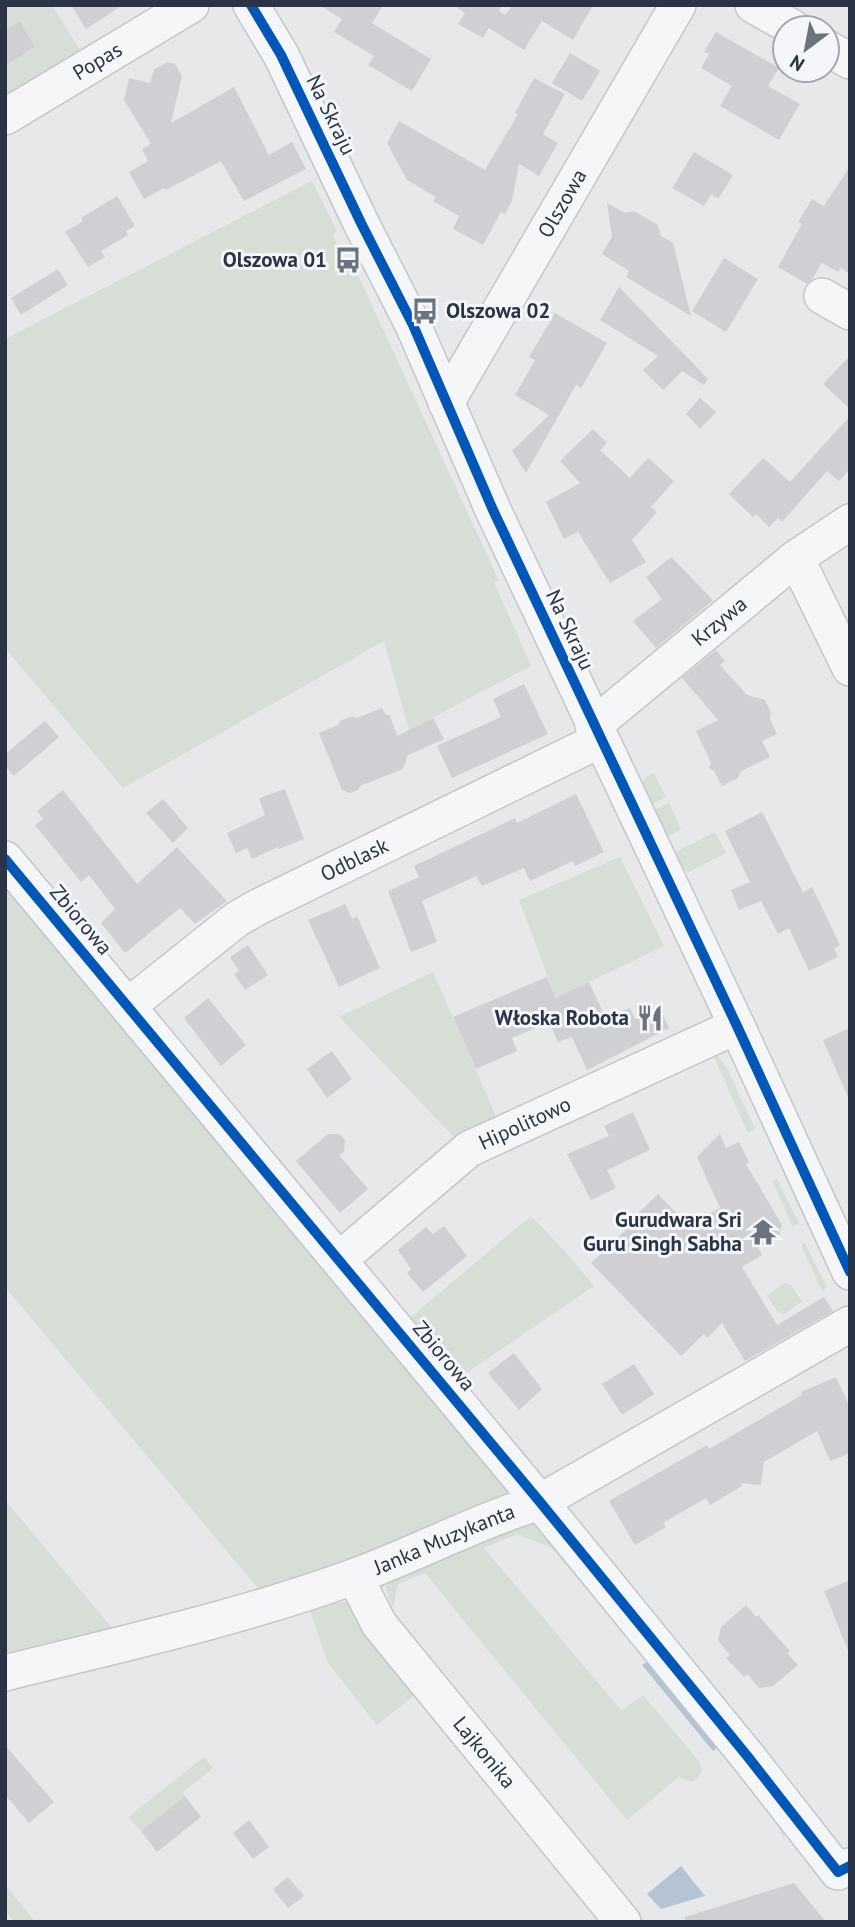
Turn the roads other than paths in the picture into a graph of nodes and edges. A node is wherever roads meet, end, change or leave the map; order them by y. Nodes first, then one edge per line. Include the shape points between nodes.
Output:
1 (191, 5) edge
2 (251, 5) edge
3 (678, 5) edge
4 (753, 5) edge
5 (771, 15) edge
6 (5, 117) edge
7 (446, 403) junction
8 (850, 522) edge
9 (796, 558) junction
10 (850, 668) edge
11 (597, 733) junction
12 (5, 859) edge
13 (128, 1006) junction
14 (737, 1026) junction
15 (340, 1259) junction
16 (850, 1272) edge
17 (850, 1324) edge
18 (540, 1502) junction
19 (355, 1577) junction
20 (5, 1673) edge
21 (850, 1866) edge
22 (624, 1922) edge

1 - 6 street, Popas
2 - 7 street, Na Skraju via 298,91
3 - 7 street, Olszowa
4 - 5 street
7 - 11 street, Na Skraju
8 - 9 street, Krzywa
9 - 10 street
9 - 11 street, Krzywa
11 - 13 street, Odblask via 237,919
11 - 14 street, Na Skraju
12 - 13 street, Zbiorowa
13 - 15 street, Zbiorowa
14 - 15 street, Hipolitowo via 469,1149
14 - 16 street, Na Skraju
15 - 18 street, Zbiorowa
17 - 18 street, Janka Muzykanta
18 - 19 street, Janka Muzykanta via 498,1515
18 - 21 street, Zbiorowa via 838,1872
19 - 20 street, Janka Muzykanta
19 - 22 street, Lajkonika via 379,1624

